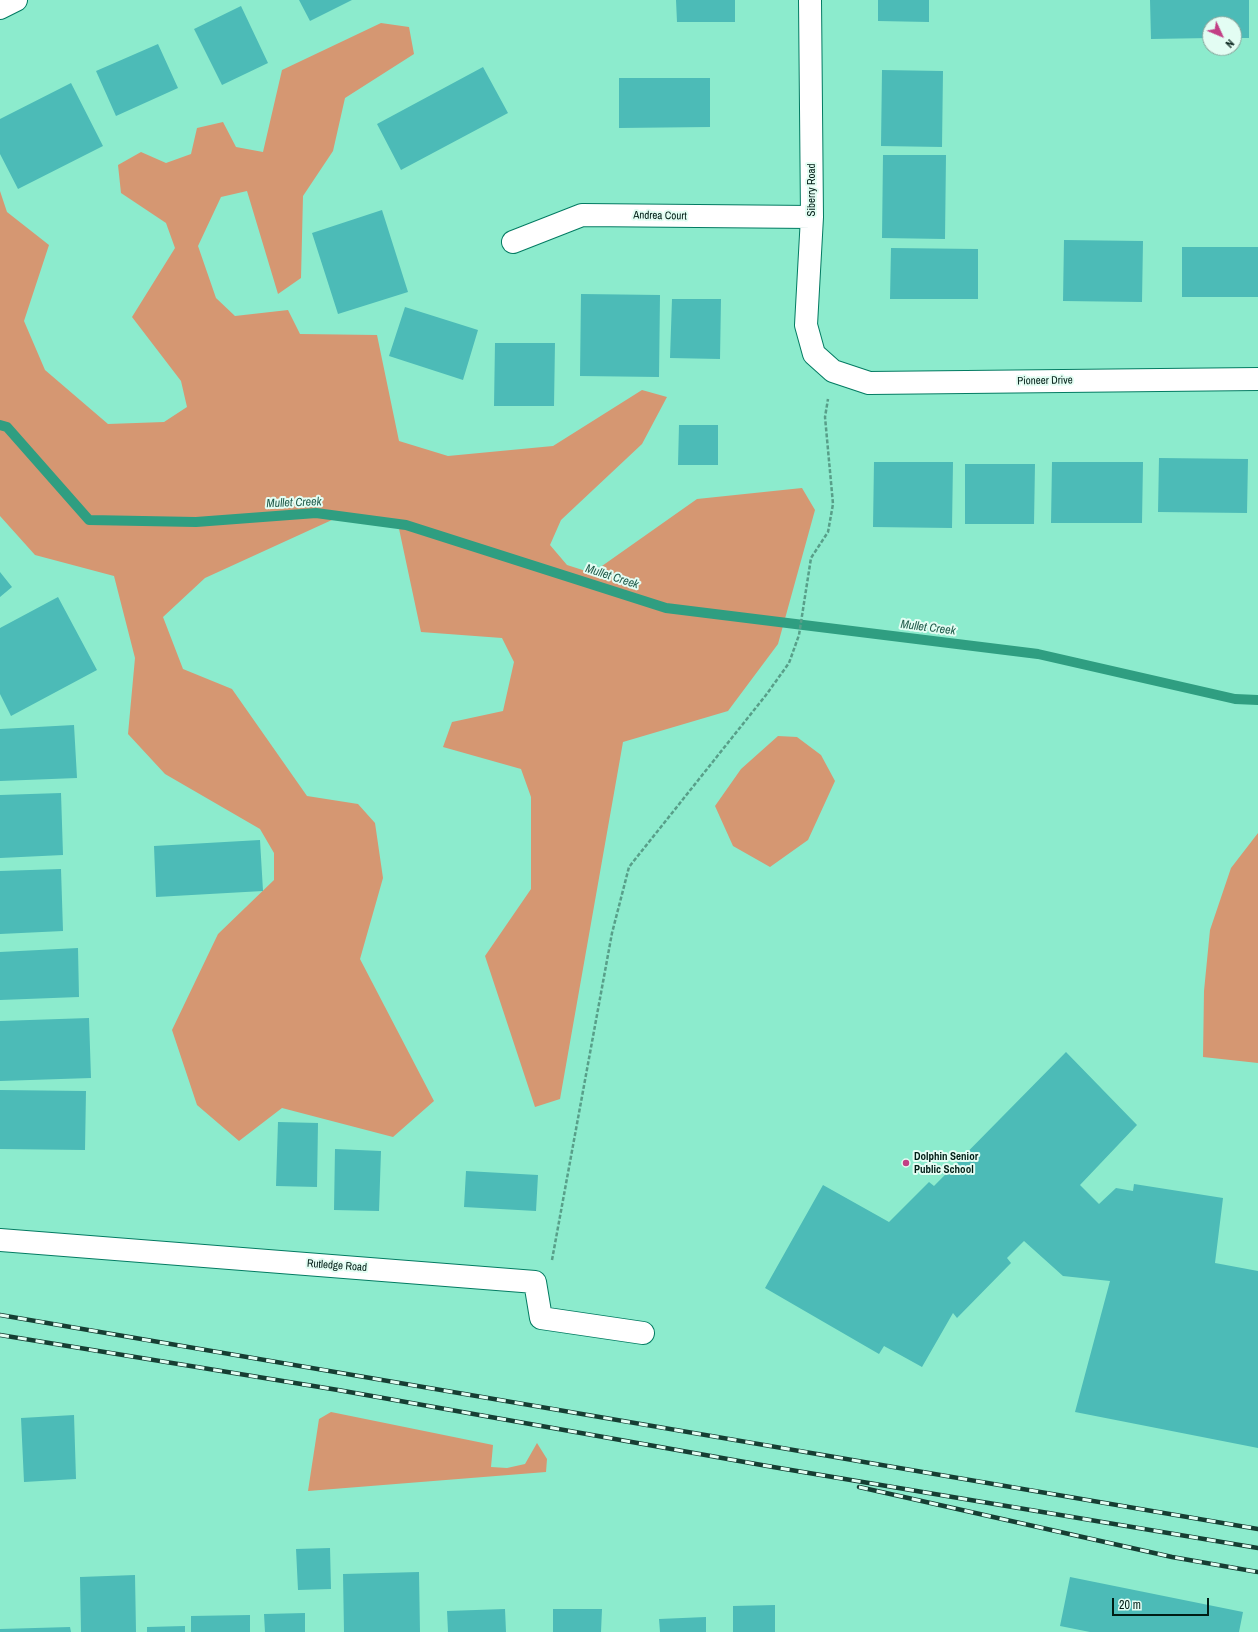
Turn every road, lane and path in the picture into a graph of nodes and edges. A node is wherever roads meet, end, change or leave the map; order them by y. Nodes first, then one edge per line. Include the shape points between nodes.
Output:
1 (16, 0) edge
2 (810, 0) edge
3 (0, 8) edge
4 (812, 217) junction
5 (513, 242) dead end
6 (833, 371) junction
7 (1258, 379) edge
8 (0, 1240) edge
9 (552, 1263) dead end
10 (643, 1333) dead end

1 - 3 street
2 - 4 street, Siberry Road
4 - 5 street, Andrea Court via 582,215
4 - 6 street, Siberry Road via 806,325 814,354
6 - 7 street, Pioneer Drive via 869,382
6 - 9 path via 825,417 833,504 828,532 811,558 799,635 789,663 780,676 629,867 612,933
8 - 10 street, Rutledge Road via 535,1282 541,1318

